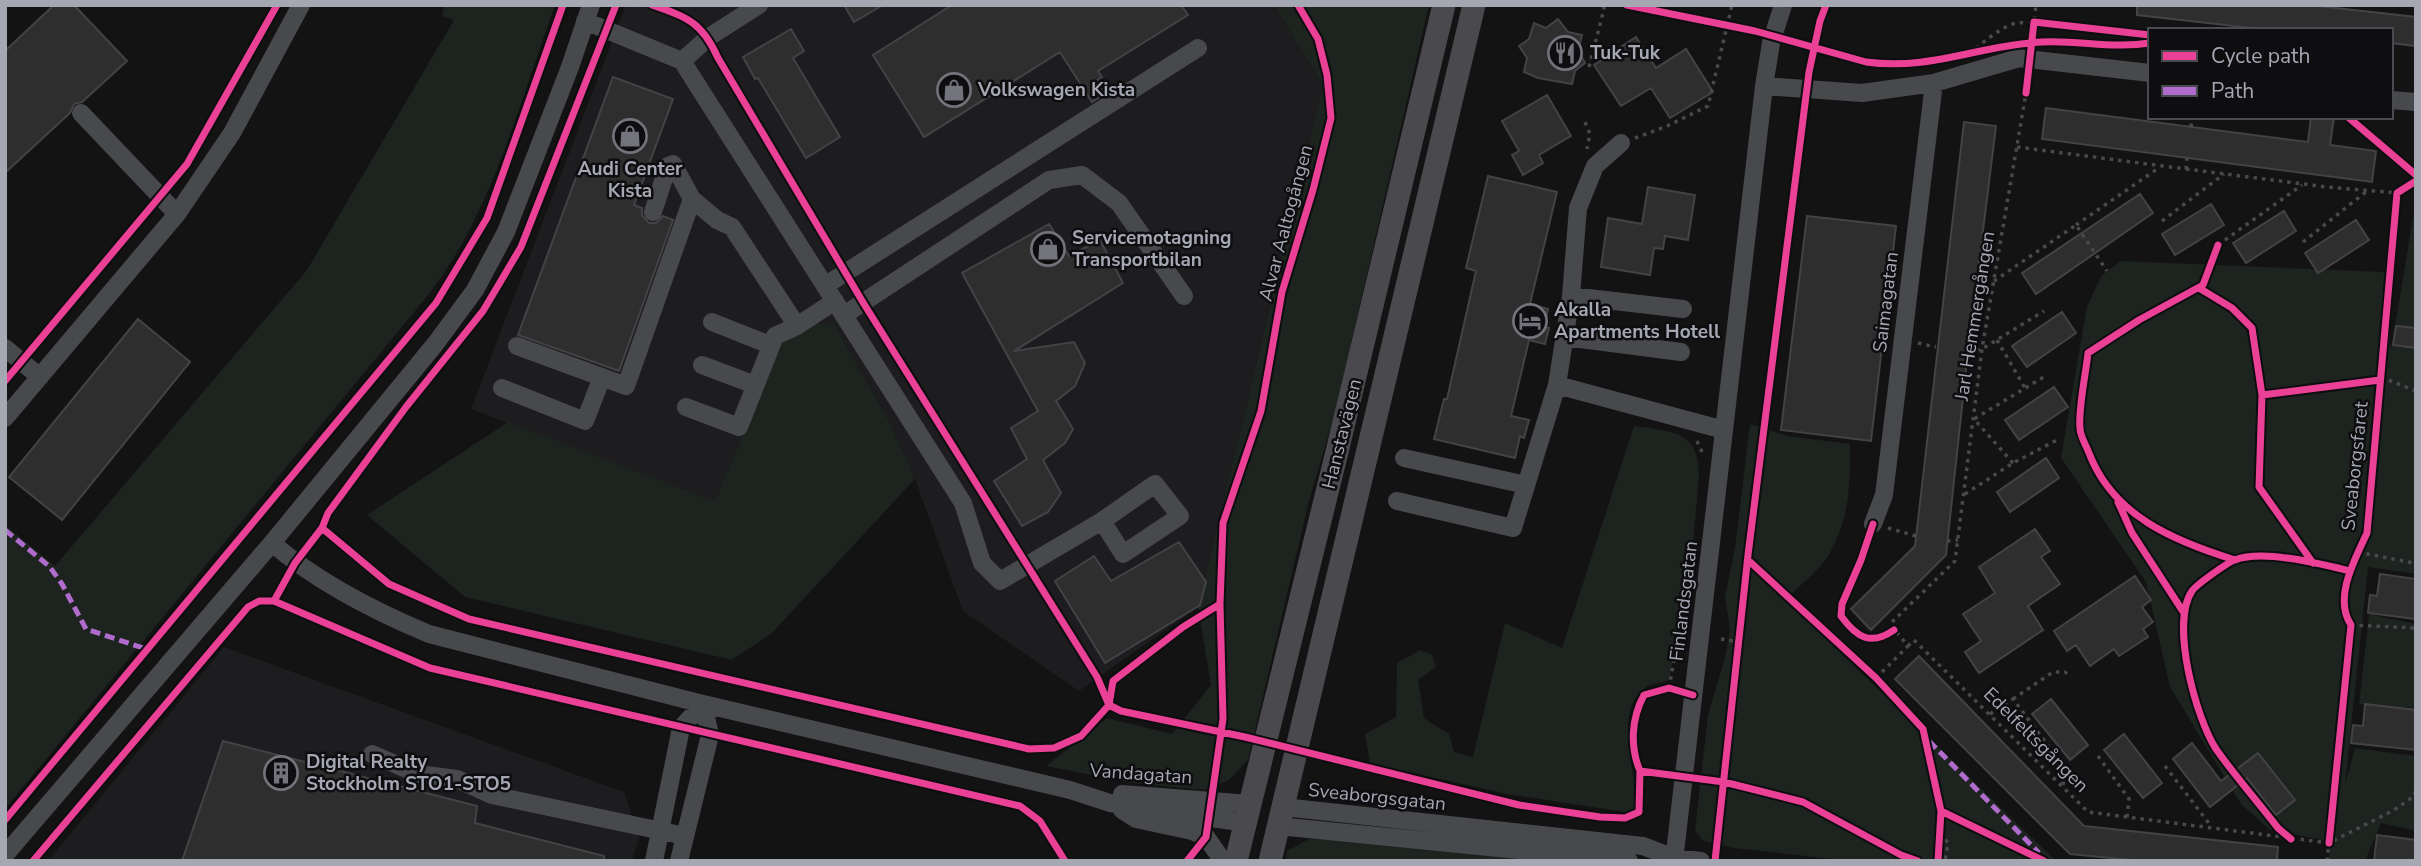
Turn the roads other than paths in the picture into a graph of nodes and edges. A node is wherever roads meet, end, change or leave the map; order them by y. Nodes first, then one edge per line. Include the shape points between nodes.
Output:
1 (301, 5) edge
2 (759, 5) edge
3 (1444, 5) edge
4 (1474, 5) edge
5 (1783, 5) edge
6 (588, 13) edge
7 (1198, 48) dead end
8 (682, 61) junction
9 (2148, 73) edge
10 (1934, 83) junction
11 (1764, 86) junction
12 (2393, 100) edge
13 (2416, 103) edge
14 (81, 113) dead end
15 (1621, 143) road end
16 (692, 199) junction
17 (653, 212) dead end
18 (177, 214) junction
19 (1184, 296) dead end
20 (1571, 296) junction
21 (835, 300) junction
22 (1683, 309) dead end
23 (712, 321) dead end
24 (797, 326) junction
25 (1565, 337) junction
26 (770, 345) junction
27 (517, 346) dead end
28 (5, 348) edge
29 (1681, 352) dead end
30 (702, 365) dead end
31 (40, 377) junction
32 (601, 377) junction
33 (755, 385) junction
34 (1557, 385) junction
35 (502, 388) dead end
36 (686, 407) dead end
37 (5, 418) edge
38 (1724, 430) junction
39 (1404, 458) dead end
40 (1527, 485) junction
41 (1397, 501) dead end
42 (1102, 521) dead end
43 (1873, 524) road end
44 (272, 543) junction
45 (703, 704) junction
46 (372, 754) dead end
47 (1070, 790) junction
48 (1110, 803) junction
49 (1248, 813) junction
50 (1280, 817) junction
51 (661, 831) junction
52 (685, 836) junction
53 (5, 855) edge
54 (1668, 860) edge
55 (654, 861) edge
56 (679, 861) edge
57 (1223, 861) edge
58 (1237, 861) edge
59 (1270, 861) edge
60 (1629, 861) edge
61 (1701, 861) edge

1 - 18 street via 232,133
2 - 8 street via 709,37
3 - 49 main road, Hanstavägen
4 - 50 main road, Hanstavägen
5 - 11 street, Finlandsgatan
6 - 8 street
6 - 44 street via 506,232 475,290
7 - 21 street
8 - 21 street
9 - 10 street via 2019,58
10 - 11 street via 1862,93
10 - 43 street, Saimagatan via 1884,495
11 - 38 street, Finlandsgatan
12 - 13 street
14 - 18 street
15 - 20 street via 1595,166 1578,208
16 - 17 street via 673,164 668,166
16 - 24 street via 732,226
16 - 32 street via 626,386
18 - 31 street
19 - 21 street via 1119,203 1082,175 1049,180
20 - 22 street
20 - 25 street
21 - 24 street
21 - 42 street via 963,503 982,563 1000,581
23 - 26 street
24 - 26 street via 775,336
25 - 29 street
25 - 34 street
26 - 33 street
27 - 32 street
28 - 31 street
30 - 33 street
31 - 37 street
32 - 35 street via 584,421
33 - 36 street via 739,427
34 - 38 street
34 - 40 street
38 - 54 street, Finlandsgatan
39 - 40 street
40 - 41 street via 1513,528
44 - 45 street, Vandagatan via 329,583 429,634
44 - 53 street
45 - 47 street, Vandagatan
45 - 51 street via 681,728
45 - 52 street via 710,735
46 - 51 street via 418,774 457,779 492,795
47 - 48 street, Vandagatan
47 - 49 street, Vandagatan
48 - 49 street, Vandagatan
48 - 57 street, Vandagatan via 1136,819 1206,836
49 - 50 main road
49 - 58 main road, Hanstavägen
50 - 54 street, Sveaborgsgatan via 1643,846
50 - 59 main road, Hanstavägen
50 - 60 street, Sveaborgsgatan
51 - 52 street
51 - 55 street
52 - 56 street
54 - 61 street, Sveaborgsgatan

